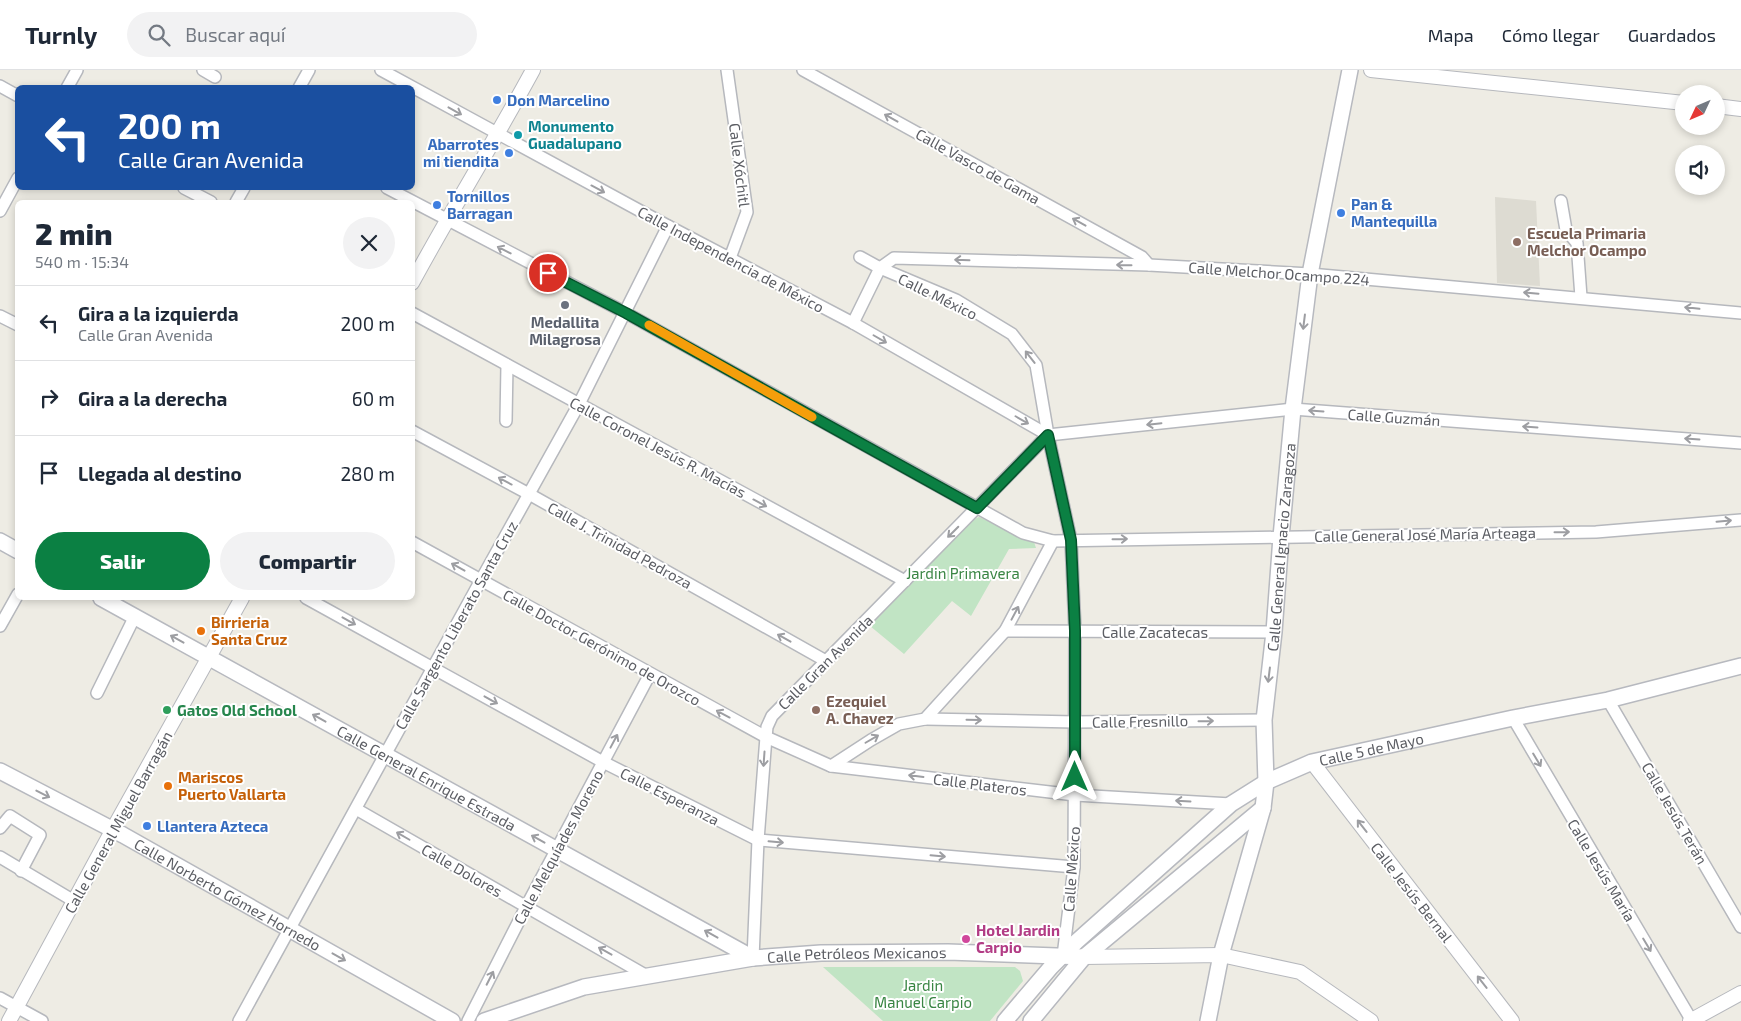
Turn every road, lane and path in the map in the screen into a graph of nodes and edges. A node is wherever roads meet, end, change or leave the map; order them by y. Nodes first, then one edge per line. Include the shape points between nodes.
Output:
1 (77, 70) edge
2 (203, 70) edge
3 (309, 70) edge
4 (381, 70) edge
5 (533, 70) edge
6 (727, 70) edge
7 (803, 70) edge
8 (1350, 70) edge
9 (1371, 70) edge
10 (216, 77) dead end
11 (70, 85) edge
12 (301, 85) edge
13 (408, 85) edge
14 (0, 86) edge
15 (415, 89) edge
16 (15, 94) edge
17 (1675, 102) edge
18 (1725, 107) edge
19 (1741, 109) edge
20 (498, 135) junction
21 (15, 183) edge
22 (188, 190) edge
23 (391, 190) edge
24 (207, 200) edge
25 (409, 200) edge
26 (1561, 201) dead end
27 (415, 203) edge
28 (0, 210) edge
29 (446, 220) junction
30 (668, 226) junction
31 (860, 257) dead end
32 (730, 258) junction
33 (1150, 265) junction
34 (880, 268) junction
35 (1310, 274) junction
36 (415, 278) edge
37 (1581, 297) junction
38 (626, 313) junction
39 (1741, 313) edge
40 (415, 315) edge
41 (0, 316) edge
42 (853, 323) junction
43 (15, 324) edge
44 (507, 365) junction
45 (579, 404) junction
46 (1293, 409) junction
47 (506, 421) dead end
48 (415, 433) edge
49 (1048, 435) junction
50 (1741, 443) edge
51 (529, 494) junction
52 (977, 508) junction
53 (1741, 520) edge
54 (1281, 537) junction
55 (1071, 540) junction
56 (0, 541) edge
57 (1053, 541) junction
58 (415, 544) edge
59 (15, 549) edge
60 (481, 580) junction
61 (905, 581) junction
62 (15, 599) edge
63 (105, 600) edge
64 (241, 600) edge
65 (310, 600) edge
66 (135, 616) junction
67 (0, 626) edge
68 (1005, 631) junction
69 (1075, 631) junction
70 (1274, 632) junction
71 (210, 658) junction
72 (826, 662) junction
73 (1741, 666) edge
74 (434, 668) junction
75 (650, 674) junction
76 (97, 693) dead end
77 (1608, 700) junction
78 (1512, 718) junction
79 (925, 719) junction
80 (1264, 720) junction
81 (1075, 722) junction
82 (766, 737) junction
83 (385, 754) junction
84 (603, 762) junction
85 (1312, 762) junction
86 (831, 766) junction
87 (0, 773) edge
88 (1266, 782) junction
89 (1075, 795) junction
90 (1231, 804) junction
91 (1262, 808) junction
92 (356, 809) junction
93 (0, 828) edge
94 (112, 829) junction
95 (758, 840) junction
96 (557, 849) junction
97 (0, 857) edge
98 (1074, 867) junction
99 (21, 871) junction
100 (74, 901) junction
101 (526, 907) junction
102 (1741, 927) edge
103 (289, 929) junction
104 (1063, 956) junction
105 (1222, 956) junction
106 (1084, 957) junction
107 (753, 958) junction
108 (647, 976) junction
109 (1741, 994) edge
110 (0, 998) edge
111 (17, 1007) junction
112 (9, 1021) edge
113 (42, 1021) edge
114 (239, 1021) edge
115 (452, 1021) edge
116 (468, 1021) edge
117 (484, 1021) edge
118 (1005, 1021) edge
119 (1032, 1021) edge
120 (1208, 1021) edge
121 (1370, 1021) edge
122 (1512, 1021) edge
123 (1691, 1021) edge

1 - 11 street
2 - 10 street
3 - 12 street
4 -> 13 street, Calle Independencia de México
5 - 20 street
6 - 32 street, Calle Xóchitl via 747,212
33 -> 7 street, Calle Vasco de Gama via 1142,257
8 - 35 main road, Calle General Ignacio Zaragoza
9 - 17 street
14 - 16 street
15 -> 20 street, Calle Independencia de México
18 - 19 street
20 - 29 street
20 -> 30 street, Calle Independencia de México
21 - 28 street
22 - 24 street
23 - 25 street, Calle General José María Arteaga
26 - 37 street via 1566,230 1577,244
27 - 29 street, Calle General José María Arteaga
29 - 36 street
38 -> 29 street, Calle General José María Arteaga
30 - 32 street, Calle Independencia de México
30 - 38 street, Calle Sargento Liberato Santa Cruz
31 - 34 street, Calle México
32 - 42 street, Calle Independencia de México
33 -> 34 street, Calle Melchor Ocampo 224 via 894,258
33 - 35 street, Calle Melchor Ocampo 224
34 - 42 street
49 -> 34 street, Calle México via 1036,365 1012,334 956,300
37 -> 35 street, Calle Melchor Ocampo 224
35 -> 46 main road, Calle General Ignacio Zaragoza
39 -> 37 street, Calle Melchor Ocampo 224
38 - 45 street, Calle Sargento Liberato Santa Cruz
38 - 52 street, Calle General José María Arteaga
40 - 44 street, Calle Coronel Jesús R. Macías
41 - 43 street
42 -> 49 street, Calle Independencia de México
44 - 45 street, Calle Coronel Jesús R. Macías
44 - 47 street
45 - 51 street, Calle Sargento Liberato Santa Cruz
45 -> 61 street, Calle Coronel Jesús R. Macías
46 -> 49 street, Calle Guzmán
50 -> 46 street, Calle Guzmán
46 - 54 main road, Calle General Ignacio Zaragoza
51 -> 48 street, Calle J. Trinidad Pedroza
49 - 52 street, Calle Gran Avenida
49 - 55 street, Calle México
51 - 60 street, Calle Sargento Liberato Santa Cruz
72 -> 51 street, Calle J. Trinidad Pedroza
52 - 57 street, Calle General José María Arteaga via 1024,534
52 -> 61 street, Calle Gran Avenida
54 -> 53 street, Calle General José María Arteaga via 1596,532
55 -> 54 street, Calle General José María Arteaga
54 - 70 main road, Calle General Ignacio Zaragoza
55 - 57 street, Calle General José María Arteaga
55 - 69 street, Calle México
56 - 59 main road
68 -> 57 street
60 -> 58 street, Calle Doctor Gerónimo de Orozco
60 - 74 street, Calle Sargento Liberato Santa Cruz
60 - 75 street, Calle Doctor Gerónimo de Orozco
61 - 72 street, Calle Gran Avenida
62 - 67 street
63 - 66 main road, Calle General Enrique Estrada
64 - 71 street, Calle General Miguel Barragán
65 -> 74 street, Calle Esperanza
71 -> 66 main road, Calle General Enrique Estrada
66 - 76 street
68 - 69 street, Calle Zacatecas
68 - 79 street
69 - 70 street, Calle Zacatecas
69 - 81 street, Calle México
70 -> 80 main road, Calle General Ignacio Zaragoza
83 -> 71 main road, Calle General Enrique Estrada
71 - 94 street, Calle General Miguel Barragán
72 - 82 street, Calle Gran Avenida via 772,716 766,727
73 - 77 main road, Calle 5 de Mayo
74 - 83 street, Calle Sargento Liberato Santa Cruz
74 -> 84 street, Calle Esperanza
82 -> 75 street, Calle Doctor Gerónimo de Orozco
84 -> 75 street, Calle Melquíades Moreno
77 - 78 main road, Calle 5 de Mayo
77 - 102 street, Calle Jesús Terán
78 - 85 main road, Calle 5 de Mayo
78 -> 123 street, Calle Jesús María
79 -> 81 street, Calle Fresnillo
86 -> 79 street, Calle Fresnillo via 899,724
81 -> 80 street, Calle Fresnillo
80 - 88 main road, Calle General Ignacio Zaragoza
81 - 89 street, Calle México
82 - 86 street, Calle Plateros
82 -> 95 street, Calle Gran Avenida
83 - 92 street, Calle Sargento Liberato Santa Cruz
96 -> 83 main road, Calle General Enrique Estrada
84 - 95 street, Calle Esperanza
84 - 96 street, Calle Melquíades Moreno
85 - 88 main road, Calle 5 de Mayo
122 -> 85 street, Calle Jesús Bernal
89 -> 86 street, Calle Plateros
87 -> 94 main road, Calle Norberto Gómez Hornedo
88 - 90 main road, Calle 5 de Mayo
88 - 91 main road, Calle General Ignacio Zaragoza
90 -> 89 street, Calle Plateros
89 - 98 street, Calle México
90 - 104 main road, Calle 5 de Mayo
91 - 105 main road, Calle General Ignacio Zaragoza
91 - 106 main road
101 -> 92 street, Calle Dolores
92 - 103 street, Calle Sargento Liberato Santa Cruz
93 - 99 street via 10,816 40,835
94 - 100 street, Calle General Miguel Barragán
94 - 103 main road, Calle Norberto Gómez Hornedo
95 -> 98 street, Calle Esperanza
95 - 107 street, Calle Gran Avenida
96 - 101 street, Calle Melquíades Moreno
107 -> 96 main road, Calle General Enrique Estrada
97 - 99 street
98 - 104 street, Calle México
99 - 100 street
100 - 111 street, Calle General Miguel Barragán
108 -> 101 street, Calle Dolores
116 -> 101 street, Calle Melquíades Moreno
103 - 114 street, Calle Sargento Liberato Santa Cruz
103 -> 115 main road, Calle Norberto Gómez Hornedo
104 - 106 main road, Calle Petróleos Mexicanos
104 - 107 main road, Calle Petróleos Mexicanos via 938,952 822,953
104 - 118 main road, Calle 5 de Mayo
105 - 106 street, Calle Petróleos Mexicanos
105 - 120 main road, Calle General Ignacio Zaragoza
105 - 121 street, Calle Petróleos Mexicanos via 1300,972
106 - 119 main road
107 - 108 main road, Calle Petróleos Mexicanos
108 - 117 main road, Calle Petróleos Mexicanos via 584,987
109 - 123 street
110 - 111 street
111 - 112 street, Calle General Miguel Barragán
111 - 113 street

